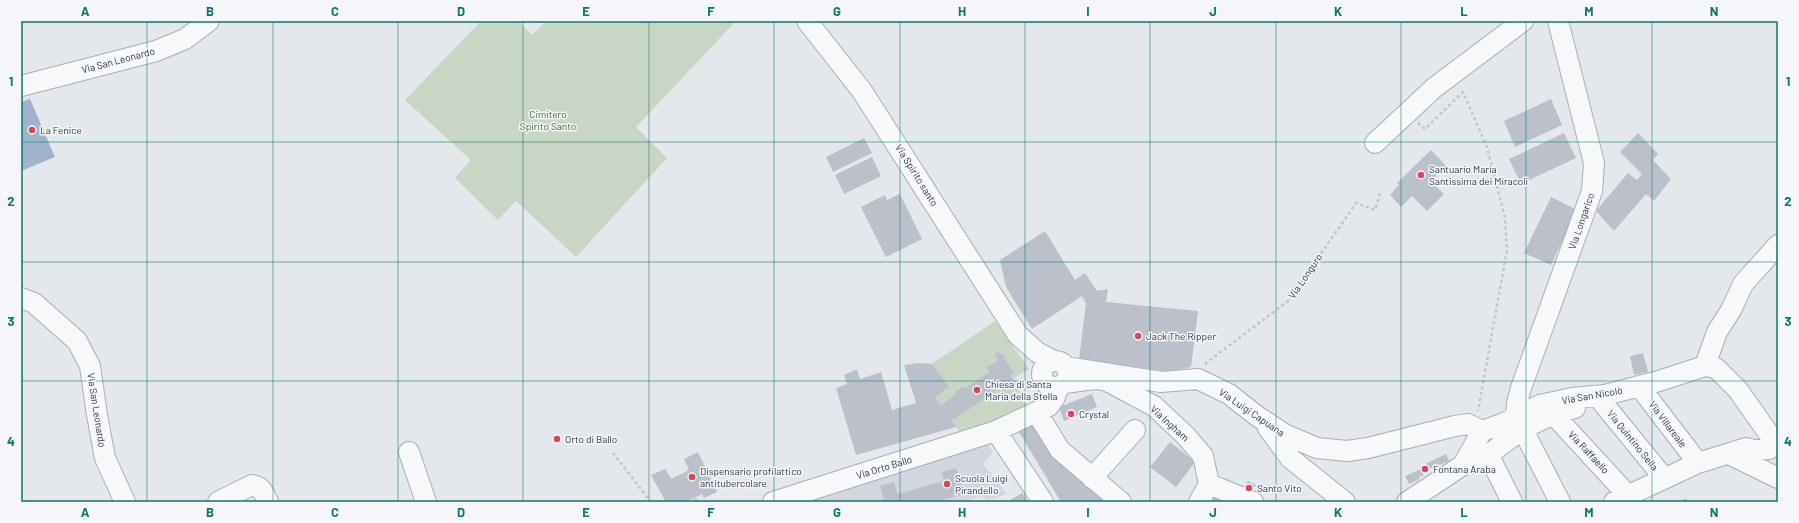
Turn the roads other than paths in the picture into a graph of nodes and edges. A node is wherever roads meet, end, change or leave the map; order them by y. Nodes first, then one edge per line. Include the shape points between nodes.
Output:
1 (209, 21) edge
2 (807, 21) edge
3 (1523, 21) edge
4 (1558, 21) edge
5 (21, 86) edge
6 (1375, 143) dead end
7 (1778, 245) edge
8 (21, 298) edge
9 (1705, 366) junction
10 (1055, 376) junction
11 (1639, 386) junction
12 (1604, 398) junction
13 (1032, 415) junction
14 (1554, 415) junction
15 (1257, 416) junction
16 (1520, 423) junction
17 (1478, 429) junction
18 (1135, 430) dead end
19 (996, 432) junction
20 (409, 452) dead end
21 (1729, 454) junction
22 (1484, 459) junction
23 (1698, 463) junction
24 (1463, 466) junction
25 (1092, 478) junction
26 (1664, 478) junction
27 (1778, 478) edge
28 (1208, 484) junction
29 (1622, 496) edge
30 (125, 502) edge
31 (218, 502) edge
32 (268, 502) edge
33 (426, 502) edge
34 (773, 502) edge
35 (1043, 502) edge
36 (1121, 502) edge
37 (1200, 502) edge
38 (1253, 502) edge
39 (1345, 502) edge
40 (1407, 502) edge
41 (1512, 502) edge
42 (1560, 502) edge

1 - 5 street, Via San Leonardo via 185,39 156,51
2 - 10 street, Via Spirito santo via 862,91 1018,335 1020,346
3 - 6 street via 1434,88
4 - 16 street, Via Longarico via 1594,163 1592,191 1521,388 1517,403
7 - 9 street via 1743,284 1717,332
8 - 30 street, Via San Leonardo via 34,303 77,341 90,366 105,458
9 - 11 street, Via San Nicolò
9 - 21 street via 1716,368 1738,390 1773,440 1770,449 1746,448
10 - 13 street
10 - 15 street, Via Luigi Capuana via 1161,382 1198,379 1228,394
10 - 28 street, Via Ingham via 1107,381 1154,406 1203,456
11 - 12 street, Via San Nicolò
11 - 23 street, Via Villareale
12 - 14 street
12 - 16 street, Via San Nicolò via 1547,403
12 - 26 street, Via Quintino Sella
13 - 19 street, Via Orto Ballo
13 - 25 street via 1060,450
14 - 16 street
14 - 29 street, Via Raffaello
15 - 17 street, Via Luigi Capuana via 1286,435 1317,448 1347,451 1455,426 1468,424
15 - 39 street via 1290,458
16 - 17 street, Via San Nicolò
16 - 22 street
16 - 42 street
17 - 24 street
18 - 25 street
19 - 34 street, Via Orto Ballo
19 - 35 street
20 - 33 street
21 - 23 street
21 - 27 street
22 - 24 street
22 - 41 street via 1491,460
23 - 26 street
24 - 40 street
25 - 36 street
26 - 29 street
28 - 37 street
28 - 38 street
31 - 32 street via 252,485 262,490

